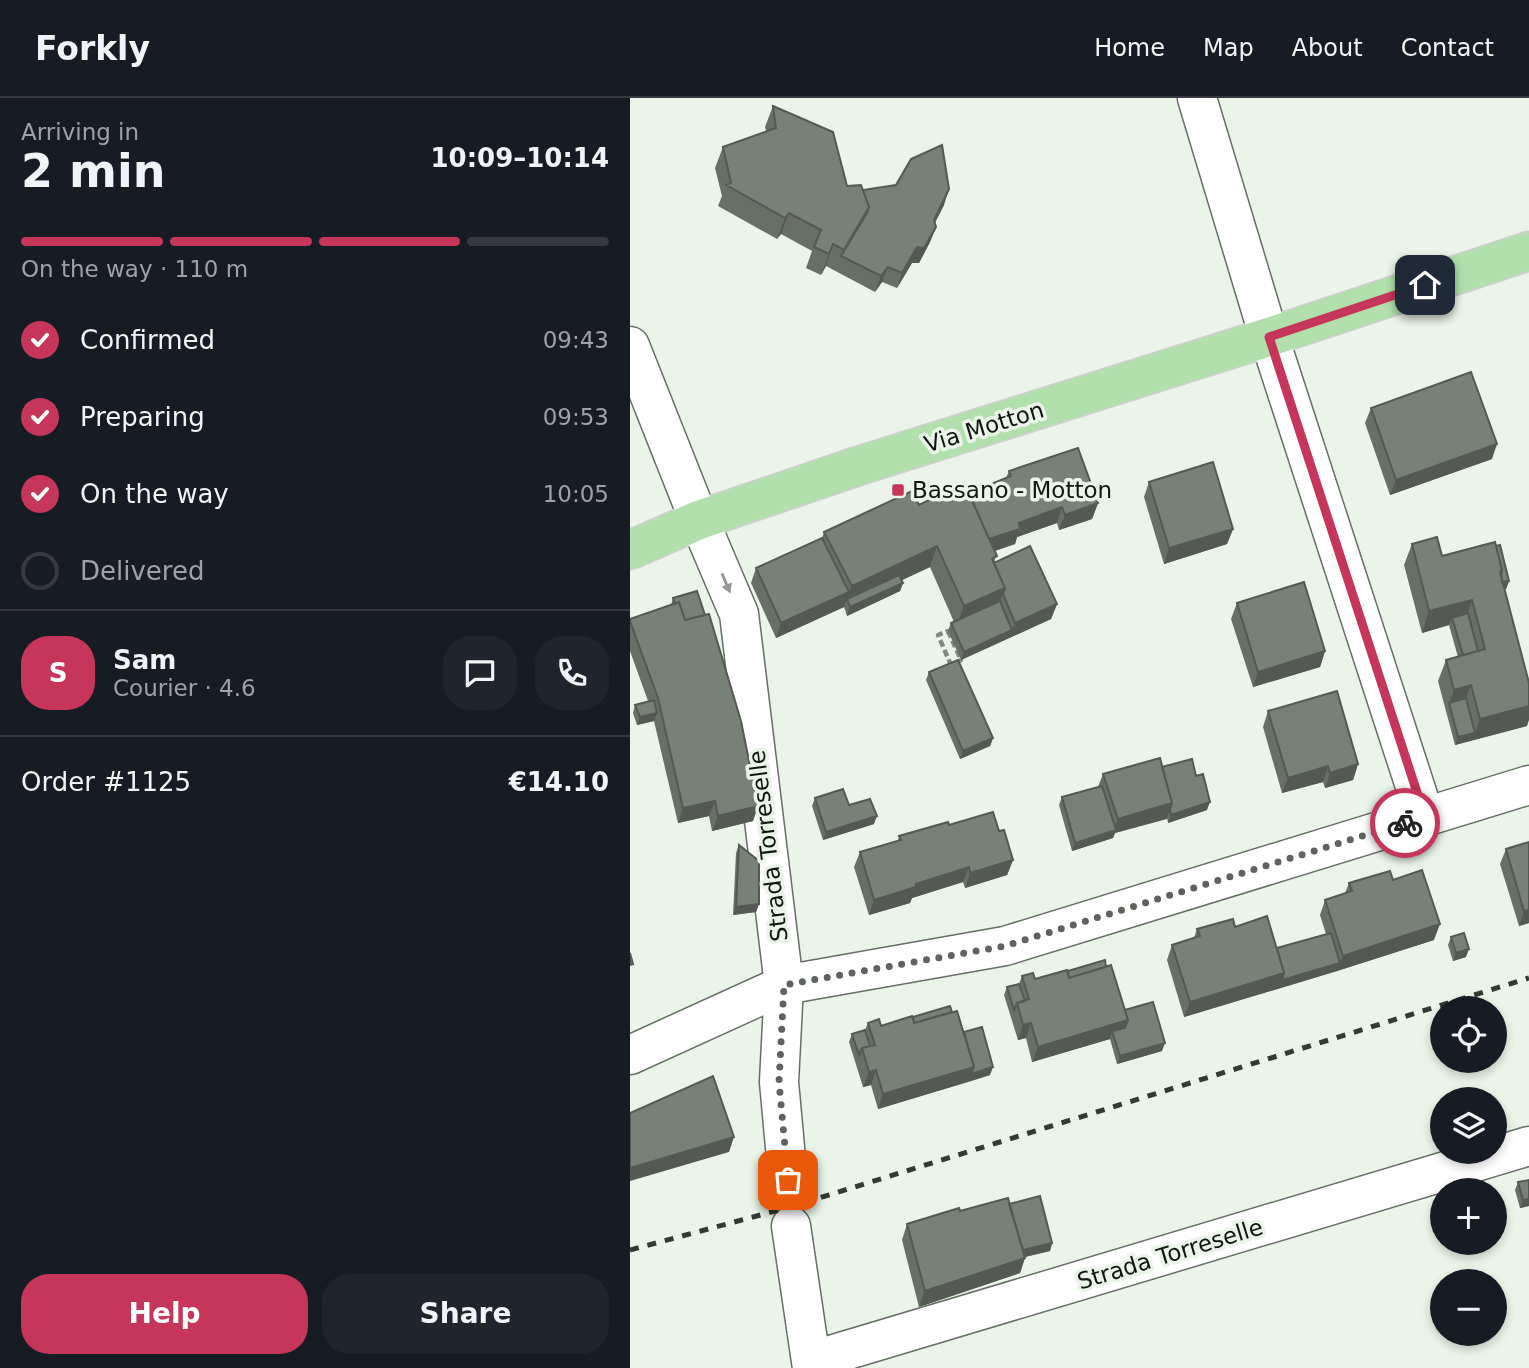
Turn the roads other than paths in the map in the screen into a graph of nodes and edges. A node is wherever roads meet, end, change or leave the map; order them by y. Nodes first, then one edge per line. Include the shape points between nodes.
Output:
1 (1197, 98) edge
2 (1529, 251) edge
3 (1269, 337) junction
4 (630, 346) edge
5 (699, 520) junction
6 (630, 550) edge
7 (1529, 785) edge
8 (1425, 817) junction
9 (784, 985) junction
10 (630, 1055) edge
11 (1529, 1146) edge
12 (788, 1180) dead end
13 (791, 1226) dead end
14 (812, 1365) edge

1 - 3 street
2 - 3 main road, Via Motton
3 - 5 main road, Via Motton
3 - 8 street
4 - 5 street
5 - 6 main road, Via Motton
5 -> 9 street, Strada Torreselle via 739,614
7 - 8 street
8 - 9 street via 1005,946
9 - 10 street
9 - 12 street, Strada Torreselle via 779,1082
11 - 14 street, Strada Torreselle
13 - 14 street, Strada Torreselle

